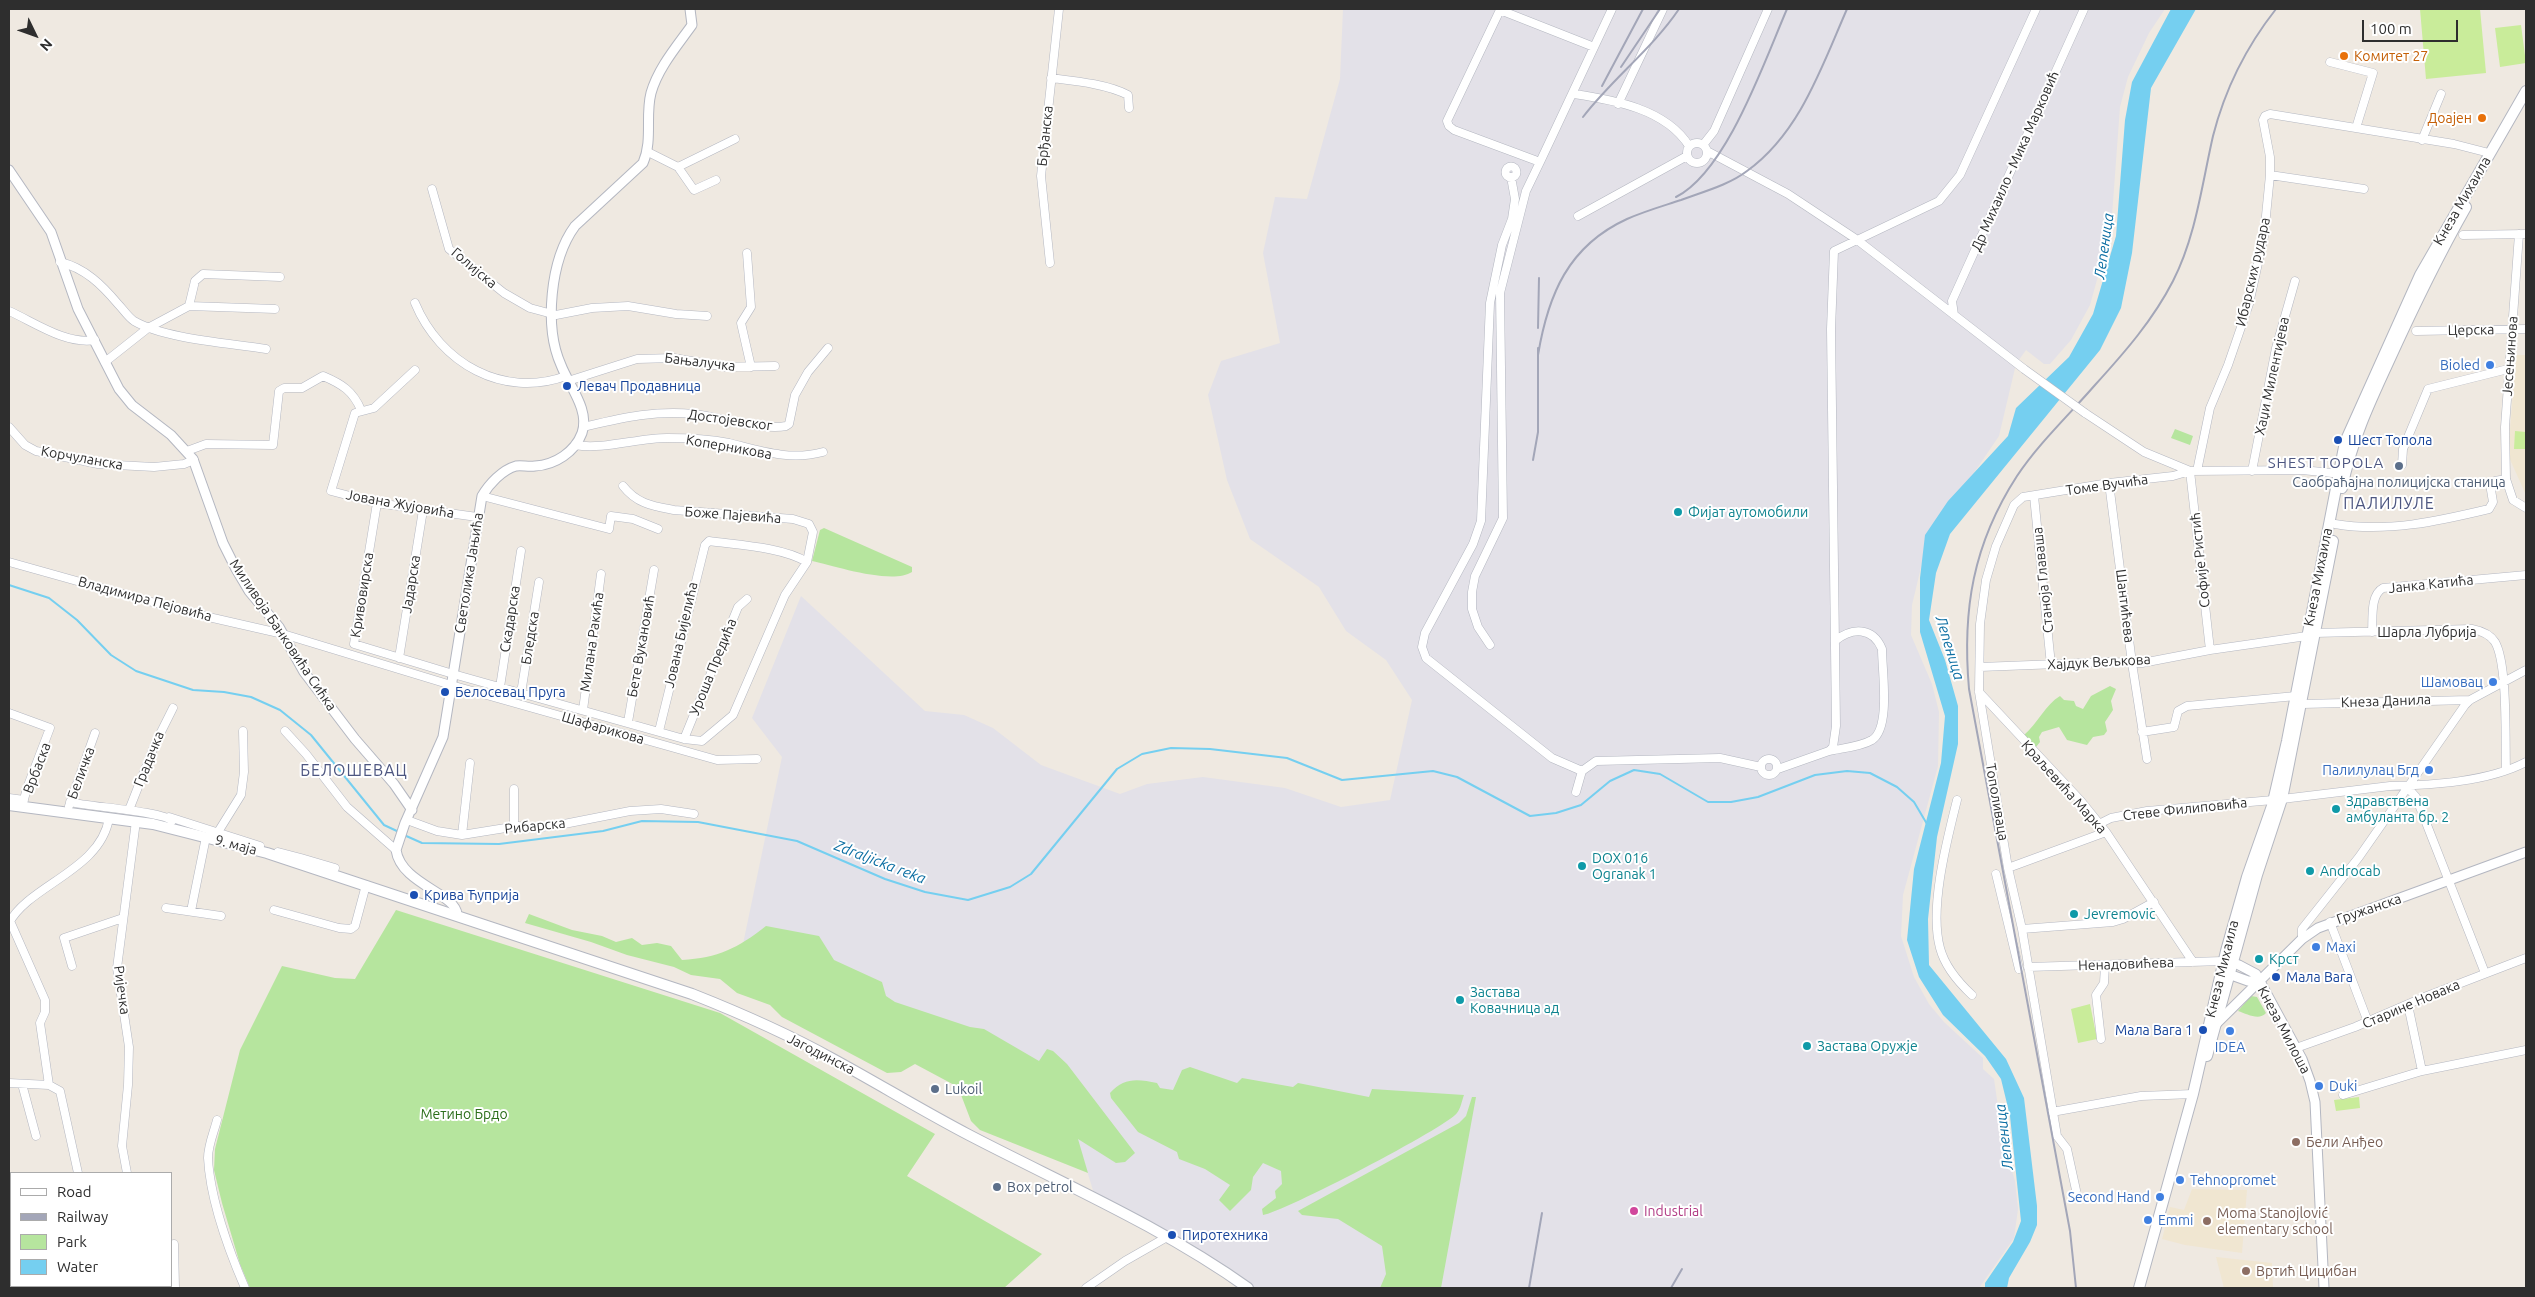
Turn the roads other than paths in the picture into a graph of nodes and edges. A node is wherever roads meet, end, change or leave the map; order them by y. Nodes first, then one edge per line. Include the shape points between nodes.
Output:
1 (690, 9) edge
2 (1059, 9) edge
3 (1612, 9) edge
4 (1663, 9) edge
5 (1768, 9) edge
6 (2036, 9) edge
7 (2084, 9) edge
8 (1594, 47) junction
9 (2330, 62) dead end
10 (1051, 78) junction
11 (2526, 90) edge
12 (1574, 94) junction
13 (2441, 94) dead end
14 (1618, 104) junction
15 (2526, 104) edge
16 (1129, 108) dead end
17 (2356, 128) junction
18 (735, 139) dead end
19 (2422, 140) junction
20 (1689, 146) junction
21 (1705, 148) junction
22 (648, 152) junction
23 (2489, 153) junction
24 (1687, 156) junction
25 (1540, 162) junction
26 (678, 167) junction
27 (9, 170) edge
28 (2270, 175) junction
29 (1511, 177) dead end
30 (716, 180) dead end
31 (2364, 189) dead end
32 (432, 190) dead end
33 (1578, 216) dead end
34 (2463, 234) dead end
35 (2523, 234) edge
36 (1856, 239) junction
37 (747, 253) dead end
38 (60, 262) junction
39 (1050, 263) dead end
40 (280, 277) dead end
41 (2296, 281) dead end
42 (415, 303) dead end
43 (189, 306) junction
44 (275, 309) dead end
45 (9, 311) edge
46 (552, 315) junction
47 (1954, 315) junction
48 (707, 316) dead end
49 (148, 328) junction
50 (2512, 329) junction
51 (2526, 329) edge
52 (2416, 331) dead end
53 (95, 340) junction
54 (828, 348) dead end
55 (266, 349) dead end
56 (105, 362) junction
57 (775, 366) dead end
58 (750, 367) junction
59 (2508, 368) junction
60 (415, 370) dead end
61 (567, 378) junction
62 (361, 410) junction
63 (9, 427) edge
64 (584, 427) junction
65 (575, 445) junction
66 (187, 451) junction
67 (823, 452) dead end
68 (194, 460) junction
69 (2173, 465) junction
70 (2402, 465) dead end
71 (2193, 471) junction
72 (2252, 471) junction
73 (2341, 474) junction
74 (2174, 476) junction
75 (2506, 479) junction
76 (2109, 483) junction
77 (623, 486) dead end
78 (482, 496) junction
79 (2034, 496) junction
80 (2022, 497) joint
81 (377, 503) junction
82 (2526, 508) edge
83 (423, 510) junction
84 (477, 517) junction
85 (2335, 524) junction
86 (658, 529) dead end
87 (522, 552) dead end
88 (9, 562) edge
89 (807, 562) junction
90 (654, 570) dead end
91 (601, 574) dead end
92 (2526, 575) edge
93 (539, 582) dead end
94 (747, 599) dead end
95 (2372, 632) junction
96 (283, 634) junction
97 (2311, 634) junction
98 (1835, 641) junction
99 (1490, 645) dead end
100 (2210, 650) junction
101 (399, 658) junction
102 (2132, 662) junction
103 (2051, 665) junction
104 (1980, 667) junction
105 (2526, 670) edge
106 (453, 674) junction
107 (2503, 681) junction
108 (451, 685) junction
109 (500, 687) junction
110 (1979, 692) junction
111 (522, 693) junction
112 (2299, 700) junction
113 (2470, 700) junction
114 (172, 708) dead end
115 (583, 710) junction
116 (9, 713) edge
117 (628, 722) junction
118 (243, 731) dead end
119 (285, 732) dead end
120 (659, 732) junction
121 (2142, 732) junction
122 (95, 733) dead end
123 (684, 739) junction
124 (1830, 751) junction
125 (756, 759) dead end
126 (2147, 759) dead end
127 (2526, 762) edge
128 (470, 763) dead end
129 (1761, 767) junction
130 (1778, 769) junction
131 (2506, 770) junction
132 (1582, 771) junction
133 (2407, 787) junction
134 (514, 789) dead end
135 (1576, 792) dead end
136 (401, 795) junction
137 (420, 795) junction
138 (9, 798) edge
139 (2278, 799) junction
140 (1957, 800) dead end
141 (23, 804) junction
142 (9, 805) edge
143 (69, 807) junction
144 (129, 810) junction
145 (412, 810) junction
146 (694, 814) dead end
147 (169, 817) junction
148 (109, 818) junction
149 (136, 821) junction
150 (406, 822) junction
151 (2099, 824) junction
152 (514, 827) junction
153 (177, 829) junction
154 (218, 832) junction
155 (2106, 832) junction
156 (462, 835) junction
157 (206, 837) junction
158 (396, 850) junction
159 (2526, 852) edge
160 (303, 862) junction
161 (335, 868) dead end
162 (2008, 868) junction
163 (1996, 874) dead end
164 (2449, 882) junction
165 (366, 886) junction
166 (2154, 902) junction
167 (166, 908) dead end
168 (274, 910) dead end
169 (191, 911) junction
170 (457, 914) junction
171 (221, 916) dead end
172 (123, 918) junction
173 (9, 922) edge
174 (2330, 922) junction
175 (2022, 929) junction
176 (2302, 939) junction
177 (2526, 958) edge
178 (2193, 962) junction
179 (2228, 962) junction
180 (2105, 965) junction
181 (72, 966) dead end
182 (2028, 967) junction
183 (2019, 969) dead end
184 (2225, 973) junction
185 (2485, 973) junction
186 (2258, 981) junction
187 (1972, 995) dead end
188 (2408, 1005) junction
189 (2368, 1022) junction
190 (2216, 1023) junction
191 (2102, 1039) dead end
192 (2296, 1048) junction
193 (2526, 1050) edge
194 (2422, 1070) junction
195 (9, 1083) edge
196 (22, 1084) junction
197 (49, 1085) junction
198 (2193, 1094) junction
199 (2342, 1095) dead end
200 (2052, 1112) junction
201 (217, 1120) dead end
202 (36, 1136) dead end
203 (78, 1172) edge
204 (127, 1172) edge
205 (2076, 1190) dead end
206 (1167, 1237) junction
207 (174, 1244) dead end
208 (1242, 1287) edge
209 (175, 1288) edge
210 (245, 1288) edge
211 (1086, 1288) edge
212 (2139, 1288) edge
213 (2324, 1288) edge

1 - 22 street via 692,25 651,93
2 - 10 street, Брђанска
3 - 8 street
4 - 14 street
5 - 21 street
6 - 36 street via 1960,175 1939,201
7 - 47 street, Др Михаило - Мика Марковић via 1952,302
8 - 12 street
8 - 25 street via 1500,10 1449,113 1447,121 1454,130
9 - 17 street via 2373,73
10 - 16 street via 1082,81 1120,91 1128,95
10 - 39 street, Брђанска via 1041,176
11 - 23 main road, Кнеза Михаила
12 - 14 street via 1603,98
12 - 25 street
13 - 19 street
14 - 20 street via 1664,121
15 - 73 main road, Кнеза Михаила via 2427,279
17 - 19 street, Ибарских рудара
17 - 28 street, Ибарских рудара via 2266,115 2263,120
18 - 26 street
19 - 23 street, Ибарских рудара
20 - 21 street via 1697,143
20 - 24 street
21 - 24 street via 1707,157 1700,163 1690,162
21 - 36 street, Томе Вучића via 1788,194
22 - 26 street
22 - 46 street via 640,167 598,203 568,236 556,269
23 - 73 main road, Кнеза Михаила via 2417,283 2352,425
24 - 33 street
25 - 99 street via 1526,191 1500,293 1503,518 1475,576 1472,592 1472,609 1478,627
26 - 30 street via 694,190
27 - 38 street, Миливоја Банковића Сићка via 51,232
28 - 31 street
28 - 71 street, Ибарских рудара via 2264,236 2249,304 2210,408
29 - 132 street via 1515,198 1512,219 1502,245 1490,303 1481,521 1473,544 1425,634 1422,648 1426,658 1440,670 1552,758
32 - 46 street, Голијска via 449,249 514,300
34 - 35 street
35 - 50 street, Јесењинова
36 - 47 street, Томе Вучића
36 - 98 street via 1834,251 1831,329
37 - 58 street via 751,305 741,323
38 - 49 street via 76,266 88,274 130,317
38 - 53 street, Миливоја Банковића Сићка via 78,309
40 - 43 street via 203,274 195,281
41 - 72 street, Хаџи Милентијева via 2276,348
42 - 61 street, Бањалучка via 437,341 462,364 483,375 522,383
43 - 44 street
43 - 49 street
45 - 53 street via 60,335 81,341
46 - 48 street via 628,306
46 - 61 street via 558,358
47 - 69 street, Томе Вучића, bridge via 2085,412 2144,452
49 - 55 street
49 - 56 street
50 - 51 street, Церска
50 - 52 street, Церска
50 - 59 street, Јесењинова
53 - 56 street, Миливоја Банковића Сићка
54 - 64 street, Достојевског via 808,372 795,395 786,426 696,414 651,412
56 - 66 street, Миливоја Банковића Сићка via 118,389 132,405
57 - 58 street, Бањалучка
58 - 61 street, Бањалучка via 726,367 674,358 637,358
59 - 70 street via 2428,389 2403,449
59 - 75 street, Јесењинова
60 - 62 street via 374,408
61 - 64 street via 583,413
62 - 66 street via 346,387 323,376 302,388 279,390 273,445 206,444
62 - 81 street, Јована Жујовића via 355,413 331,491
63 - 68 street, Корчуланска via 25,445 36,451 98,464 154,467
64 - 65 street, Светолика Јањића
65 - 67 street, Коперникова via 687,438 773,455
65 - 78 street, Светолика Јањића via 553,462 514,466
66 - 68 street, Миливоја Банковића Сићка
68 - 96 street, Миливоја Банковића Сићка via 236,569
69 - 71 street, Томе Вучића
69 - 74 street via 2176,470
71 - 72 street, Томе Вучића
71 - 74 street, Томе Вучића
71 - 100 street, Софије Ристић
72 - 73 street, Томе Вучића via 2302,470
73 - 85 main road, Кнеза Михаила
73 - 97 main road, Кнеза Михаила
74 - 76 street, Томе Вучића
75 - 82 street via 2513,500
75 - 85 street via 2490,484 2493,502 2489,509 2445,520 2395,527 2358,528
76 - 79 street, Томе Вучића
76 - 102 street, Шантићева
77 - 89 street, Боже Пајевића via 640,503 655,507 805,522 812,528 814,536
78 - 84 street, Светолика Јањића
78 - 86 street via 609,529 612,516 633,519
79 - 80 street, Томе Вучића
79 - 103 street, Станоја Главаша
80 - 104 street, Тополиваца via 2016,502 1996,546 1986,580 1980,624
81 - 83 street, Јована Жујовића
81 - 101 street, Кривовирска via 354,644
83 - 84 street, Јована Жујовића
83 - 101 street, Јадарска
84 - 106 street, Светолика Јањића
85 - 97 main road, Кнеза Михаила
87 - 109 street, Скадарска
88 - 96 street, Владимира Пејовића via 191,613
89 - 120 street, Јована Бијелића via 794,556 709,541 702,550
89 - 123 street, Кривовирска via 784,595 733,715 702,741
90 - 117 street, Бете Вукановић
91 - 115 street, Милана Ракића
92 - 95 street, Јанка Катића via 2383,588 2375,597
93 - 111 street, Бледска
94 - 123 street, Уроша Предића via 738,607
95 - 97 street, Шарла Лубрија
95 - 107 street, Шарла Лубрија via 2479,630 2496,644
96 - 108 street, Владимира Пејовића
96 - 136 street, Миливоја Банковића Сићка via 304,672
97 - 100 street, Хајдук Вељкова
97 - 112 main road, Кнеза Михаила
98 - 124 street via 1836,726
98 - 124 street via 1851,630 1864,631 1878,639 1882,649 1884,716 1882,729 1873,740
100 - 102 street, Хајдук Вељкова
101 - 106 street, Кривовирска
102 - 103 street, Хајдук Вељкова
102 - 121 street, Шантићева
103 - 104 street, Хајдук Вељкова
104 - 110 street, Тополиваца
105 - 107 street
106 - 108 street, Светолика Јањића
106 - 109 street, Кривовирска
107 - 113 street
107 - 131 street, Шарла Лубрија
108 - 125 street, Шафарикова via 717,760
108 - 137 street, Светолика Јањића via 443,737
109 - 111 street, Кривовирска
110 - 151 street, Краљевића Марка
110 - 162 street, Тополиваца
111 - 115 street, Кривовирска
112 - 113 street, Кнеза Данила
112 - 121 street, Кнеза Данила via 2184,706 2176,715 2174,727
112 - 139 main road, Кнеза Михаила
113 - 133 street
114 - 144 street, Градачка
115 - 117 street, Кривовирска
116 - 141 street, Врбаска via 50,728
117 - 120 street, Кривовирска
118 - 154 street via 241,795
119 - 158 street via 347,807
120 - 123 street, Кривовирска
121 - 126 street, Шантићева
122 - 143 street, Беличка
124 - 130 street
127 - 131 street, Стеве Филиповића
128 - 156 street
129 - 130 street via 1765,774 1770,775
129 - 130 street via 1770,758 1777,763
129 - 132 street via 1720,758 1596,761
131 - 133 street, Стеве Филиповића via 2486,776
132 - 135 street
133 - 139 street, Стеве Филиповића via 2390,786
133 - 164 street via 2416,797
133 - 176 street via 2359,857 2302,929
134 - 152 street
136 - 137 street via 412,798
136 - 145 street, Миливоја Банковића Сићка
137 - 145 street, Светолика Јањића
138 - 141 street
139 - 151 street, Стеве Филиповића via 2147,811 2111,818
139 - 179 main road, Кнеза Михаила via 2242,895
140 - 187 street via 1941,874 1937,935 1946,964
141 - 142 main road, 9. маја
141 - 143 main road, 9. маја
143 - 144 street
143 - 148 main road, 9. маја
144 - 147 street
145 - 150 street, Светолика Јањића
146 - 152 street, Рибарска via 661,809 553,826
147 - 153 street
147 - 154 street
148 - 149 main road, 9. маја
148 - 173 street via 106,830 87,855 71,871 19,909
149 - 153 main road, 9. маја
149 - 172 street, Ријечка
150 - 156 street, Рибарска
150 - 158 street, Светолика Јањића
151 - 155 street, Краљевића Марка
152 - 156 street, Рибарска
153 - 157 main road, 9. маја
154 - 160 street
155 - 162 street, Стеве Филиповића
155 - 166 street, Краљевића Марка
157 - 160 main road, 9. маја
157 - 169 street
158 - 170 street via 405,869 447,900
159 - 164 street, Гружанска
160 - 161 street
160 - 165 main road, 9. маја
162 - 175 street, Тополиваца
163 - 183 street
164 - 174 street, Гружанска
164 - 185 street
165 - 168 street via 355,926 351,929
165 - 170 main road, 9. маја
166 - 175 street via 2113,922
166 - 178 street, Краљевића Марка
167 - 169 street
169 - 171 street
170 - 206 main road, Јагодинска via 678,989 750,1019 831,1058 955,1127
172 - 181 street via 64,938
172 - 204 street, Ријечка via 117,968 129,1052 122,1146
173 - 197 street via 46,1000 40,1022
174 - 176 street, Гружанска
174 - 189 street
175 - 182 street, Тополиваца
176 - 186 street, Гружанска
177 - 185 street, Старине Новака
178 - 179 street, Ненадовићева
178 - 180 street, Ненадовићева
179 - 184 main road, Кнеза Михаила
179 - 186 street via 2254,972
180 - 182 street, Ненадовићева
180 - 191 street via 2104,983 2096,995
182 - 200 street, Тополиваца
184 - 186 street, Кнеза Милоша
184 - 190 main road, Кнеза Михаила
184 - 198 main road, Кнеза Михаила
185 - 188 street, Старине Новака
186 - 190 street, Гружанска
186 - 192 street, Кнеза Милоша
188 - 189 street, Старине Новака
188 - 194 street
189 - 192 street, Старине Новака
190 - 198 main road, Кнеза Михаила via 2201,1080
192 - 213 street, Кнеза Милоша via 2315,1102
193 - 194 street
194 - 199 street
195 - 196 street
196 - 197 street
196 - 202 street
197 - 203 street via 62,1095
198 - 200 street via 2140,1096
198 - 212 main road, Кнеза Михаила
200 - 205 street, Тополиваца via 2058,1139 2067,1149
201 - 210 street via 209,1152 210,1173 231,1257
206 - 208 main road, Јагодинска
206 - 211 street
207 - 209 street

